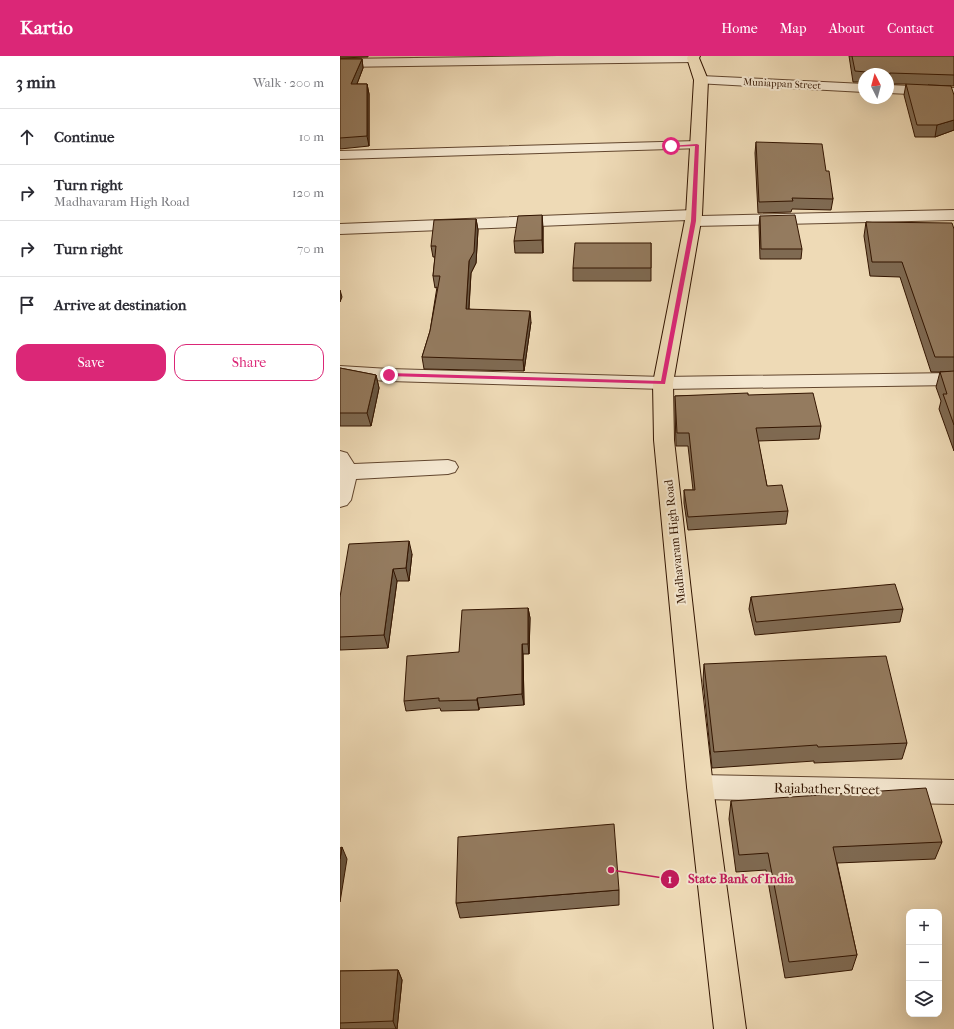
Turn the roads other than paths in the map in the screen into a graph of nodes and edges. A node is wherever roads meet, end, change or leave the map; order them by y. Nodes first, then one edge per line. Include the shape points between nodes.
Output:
1 (694, 57) edge
2 (340, 64) edge
3 (701, 80) junction
4 (858, 88) edge
5 (894, 89) edge
6 (954, 92) edge
7 (697, 145) junction
8 (340, 155) edge
9 (954, 215) edge
10 (694, 218) junction
11 (340, 229) edge
12 (340, 372) edge
13 (954, 378) edge
14 (663, 383) junction
15 (343, 465) edge
16 (448, 467) dead end
17 (340, 500) edge
18 (700, 787) junction
19 (954, 792) edge
20 (730, 1029) edge

1 - 2 street via 674,60
1 - 3 main road, Madhavaram High Road
3 - 4 street, Muniappan Street
3 - 7 main road, Madhavaram High Road
5 - 6 street
7 - 8 street
7 - 10 main road, Madhavaram High Road
9 - 10 street
10 - 11 street
10 - 14 main road, Madhavaram High Road
12 - 14 street
13 - 14 street
14 - 18 main road, Madhavaram High Road via 664,440
15 - 16 street
15 - 17 street
18 - 19 street, Rajabather Street
18 - 20 main road, Madhavaram High Road

